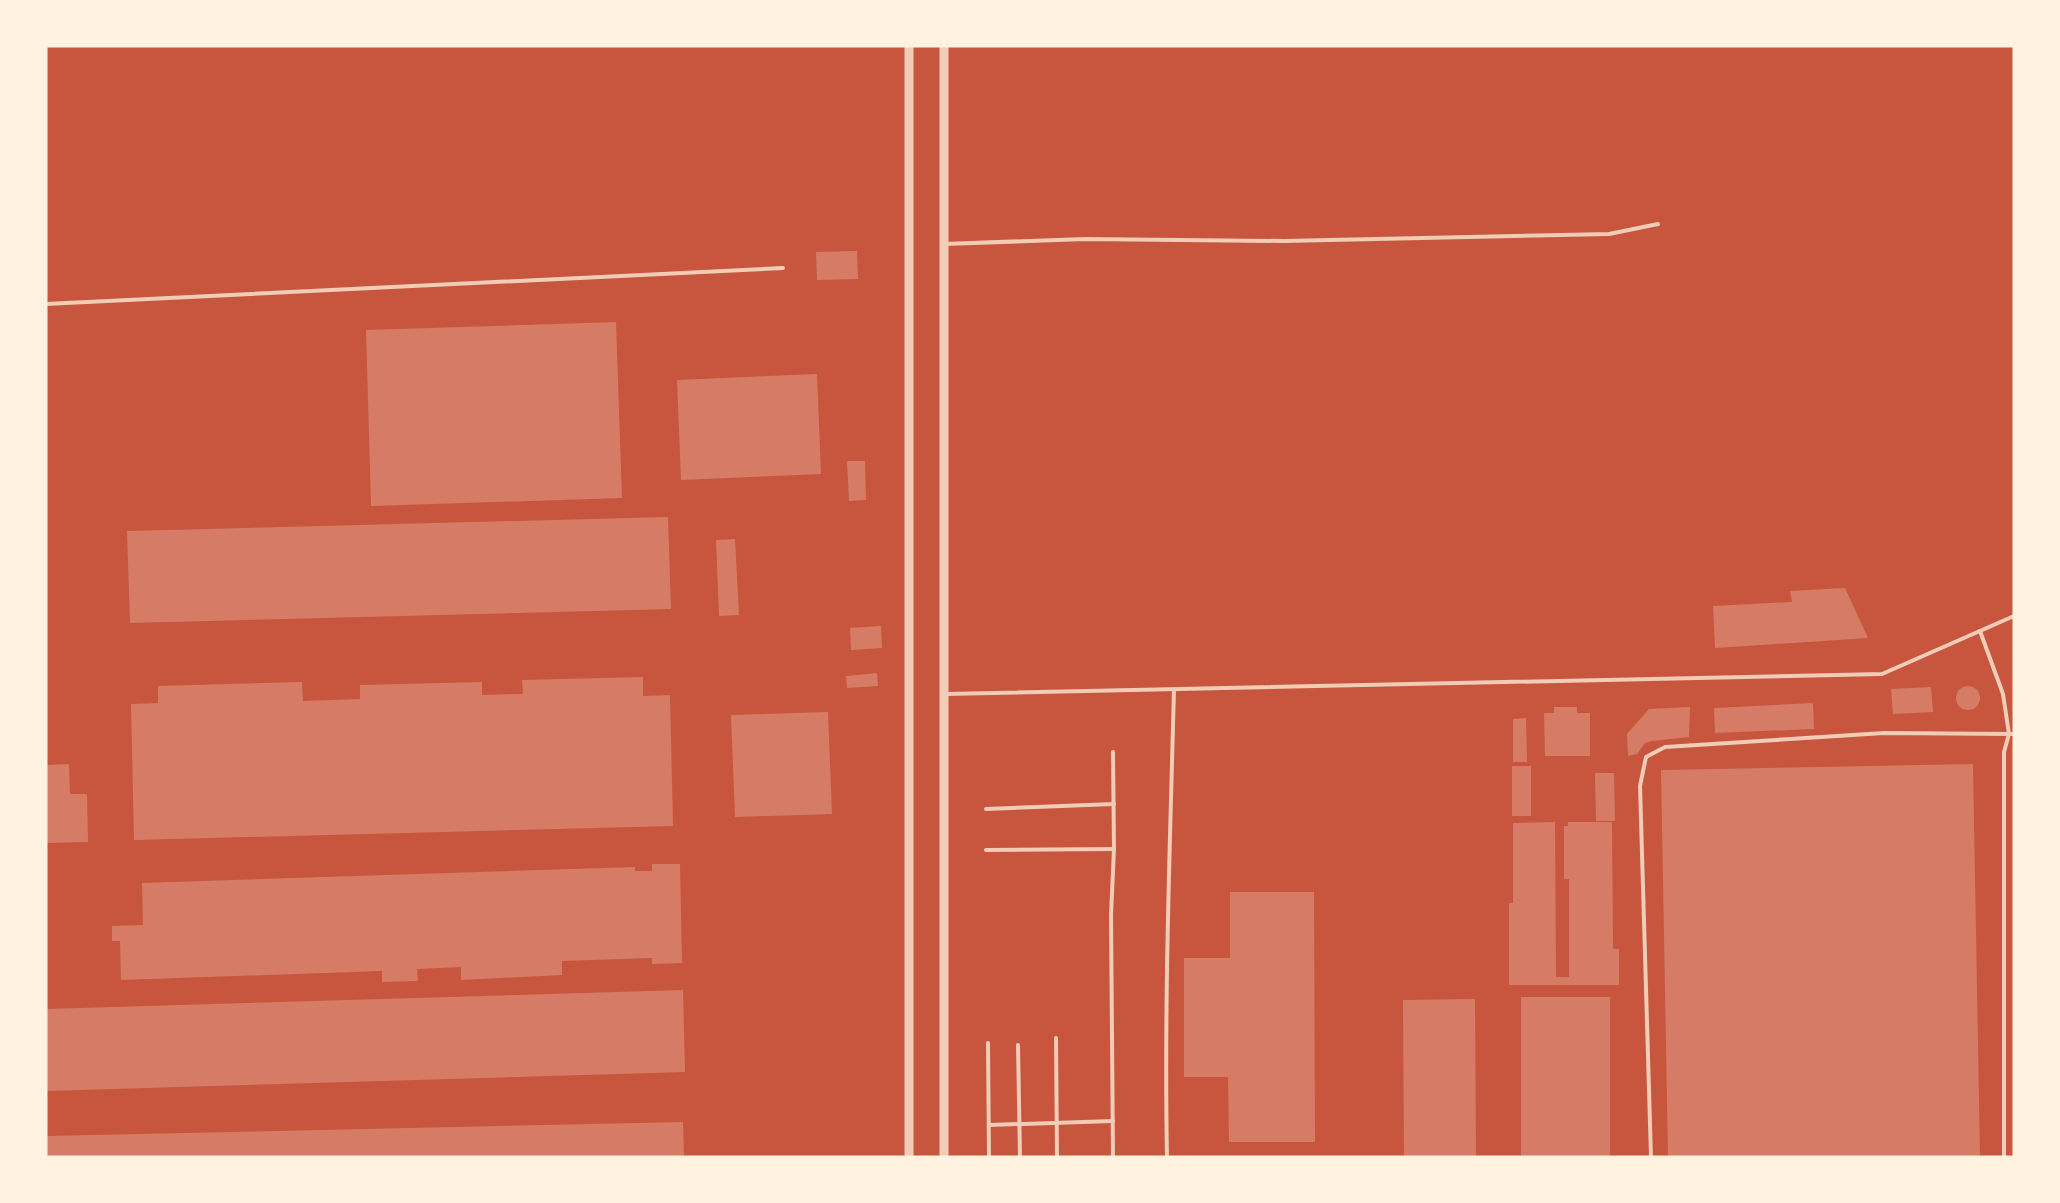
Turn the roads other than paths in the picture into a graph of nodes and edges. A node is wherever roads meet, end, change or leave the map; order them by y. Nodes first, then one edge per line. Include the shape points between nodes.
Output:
1 (909, 46) edge
2 (944, 46) edge
3 (1658, 224) dead end
4 (944, 244) junction
5 (783, 268) dead end
6 (46, 304) edge
7 (2014, 616) edge
8 (1980, 631) junction
9 (1174, 689) junction
10 (944, 694) junction
11 (2008, 734) junction
12 (2014, 734) edge
13 (1113, 752) dead end
14 (1114, 804) junction
15 (986, 809) dead end
16 (1114, 849) junction
17 (986, 850) dead end
18 (1056, 1038) dead end
19 (988, 1043) dead end
20 (1018, 1045) dead end
21 (1113, 1121) junction
22 (1057, 1123) junction
23 (1018, 1124) junction
24 (989, 1125) junction
25 (909, 1157) edge
26 (944, 1157) edge
27 (989, 1157) edge
28 (1020, 1157) edge
29 (1057, 1157) edge
30 (1113, 1157) edge
31 (1166, 1157) edge
32 (1651, 1157) edge
33 (2004, 1157) edge

1 - 25 street
2 - 4 street
3 - 4 lane via 1609,234 1276,241 1085,239
4 - 10 street
5 - 6 lane
7 - 8 lane
8 - 9 lane via 1882,674
8 - 11 lane via 2003,694
9 - 10 lane
9 - 31 lane
10 - 26 street
11 - 12 lane
11 - 32 lane via 1884,733 1665,748 1646,757 1640,786
11 - 33 lane via 2004,752
13 - 14 lane
14 - 15 lane
14 - 16 lane
16 - 17 lane
16 - 21 lane via 1111,915
18 - 22 lane
19 - 24 lane
20 - 23 lane
21 - 22 lane
21 - 30 lane
22 - 23 lane
22 - 29 lane
23 - 24 lane
23 - 28 lane
24 - 27 lane

